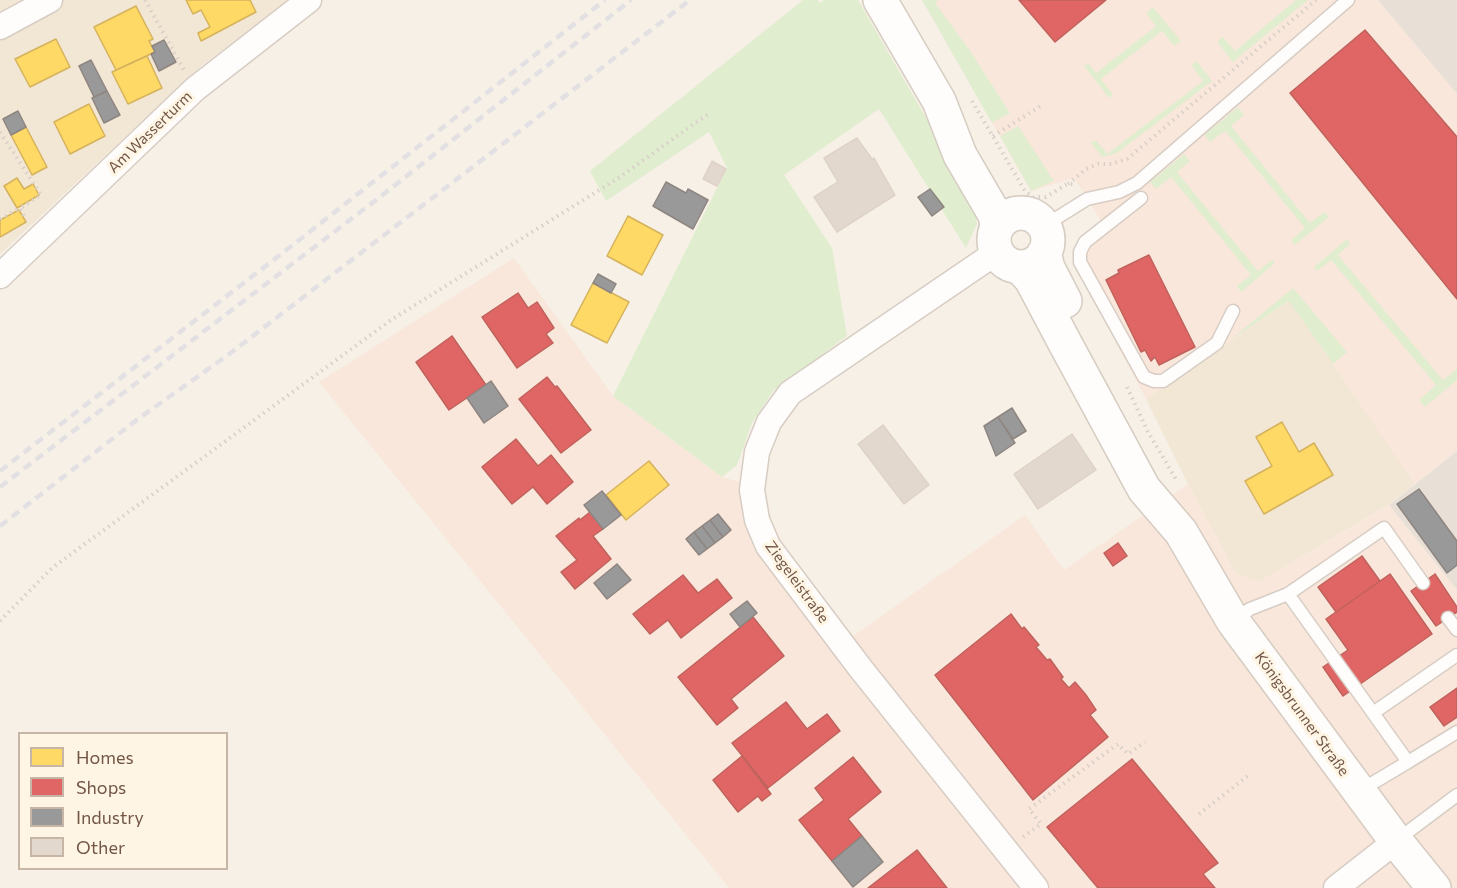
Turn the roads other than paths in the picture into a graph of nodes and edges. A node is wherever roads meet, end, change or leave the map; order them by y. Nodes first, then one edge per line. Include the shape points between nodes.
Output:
1 (50, 0) edge
2 (309, 0) edge
3 (880, 0) edge
4 (1348, 0) edge
5 (0, 27) edge
6 (1141, 198) dead end
7 (1020, 240) junction
8 (0, 276) edge
9 (1233, 311) dead end
10 (1423, 583) dead end
11 (1288, 594) junction
12 (1448, 618) dead end
13 (1233, 621) junction
14 (1457, 630) edge
15 (1457, 655) edge
16 (1373, 713) junction
17 (1457, 732) edge
18 (1408, 762) junction
19 (1359, 791) junction
20 (1457, 795) edge
21 (1396, 841) junction
22 (1036, 888) edge
23 (1336, 888) edge
24 (1434, 888) edge

1 - 5 street
2 - 8 street, Am Wasserturm via 195,89
3 - 7 street, Königsbrunner Straße via 954,99 1011,204
4 - 7 lane via 1137,183 1119,192 1087,199
6 - 9 lane via 1085,242 1080,262 1144,377 1163,381 1217,343
7 - 13 street, Königsbrunner Straße via 1031,279 1144,489 1181,532
7 - 22 street, Ziegeleistraße via 790,393 769,422 757,452 752,490 757,520 768,546
10 - 11 lane via 1384,528
11 - 13 lane via 1250,609
11 - 16 lane
12 - 14 lane
13 - 19 street, Königsbrunner Straße
15 - 16 lane
16 - 18 lane
17 - 18 lane
18 - 19 lane
19 - 21 street, Königsbrunner Straße
20 - 21 lane
21 - 23 street
21 - 24 street, Königsbrunner Straße

